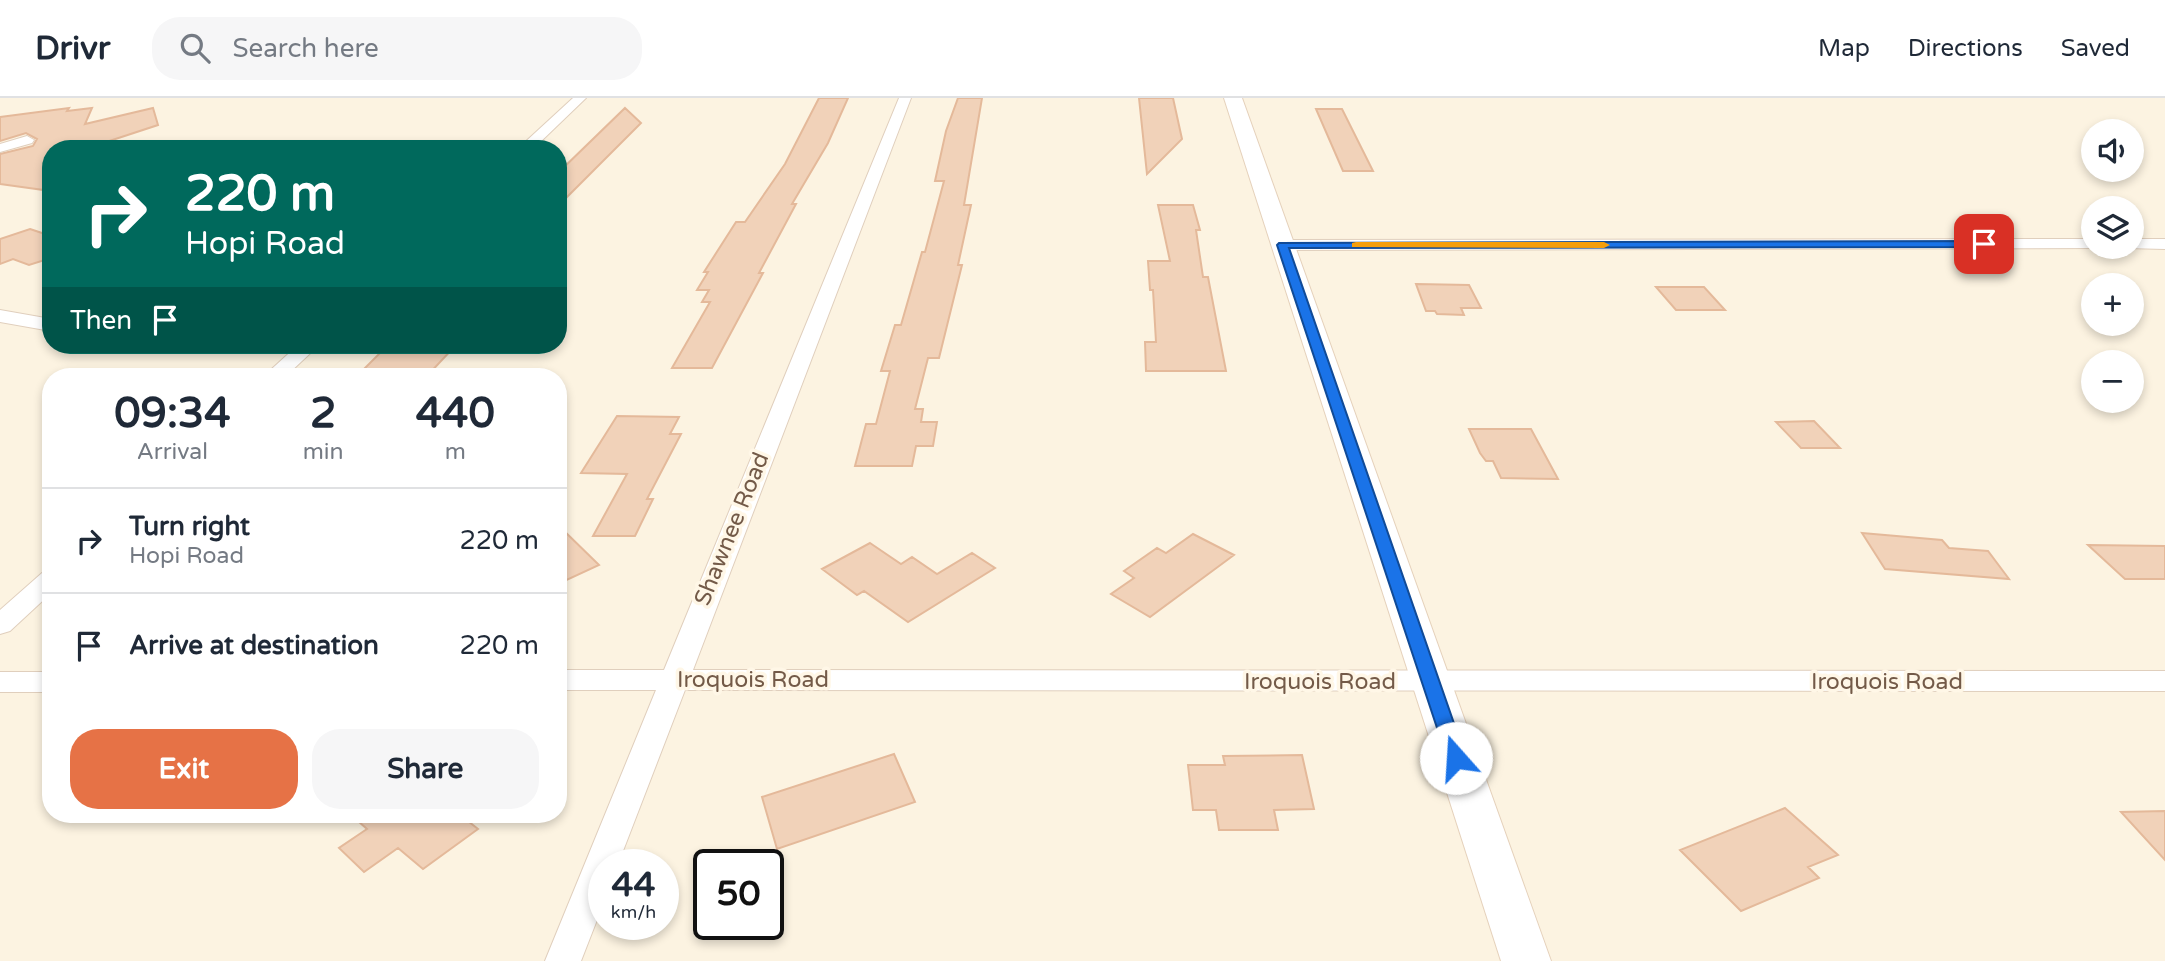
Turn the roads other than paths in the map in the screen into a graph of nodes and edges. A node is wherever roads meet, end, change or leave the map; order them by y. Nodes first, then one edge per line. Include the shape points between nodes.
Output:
1 (580, 98) edge
2 (905, 98) edge
3 (1233, 98) edge
4 (27, 140) dead end
5 (535, 140) edge
6 (0, 148) edge
7 (2081, 244) edge
8 (2144, 244) edge
9 (2165, 244) edge
10 (1283, 245) junction
11 (0, 316) edge
12 (42, 323) edge
13 (299, 354) edge
14 (283, 368) edge
15 (42, 587) edge
16 (0, 625) edge
17 (567, 680) edge
18 (672, 680) junction
19 (42, 681) edge
20 (2165, 681) edge
21 (0, 682) edge
22 (1430, 682) junction
23 (563, 961) edge
24 (1526, 961) edge

1 - 5 street
2 - 18 street, Shawnee Road
3 - 10 main road
4 - 6 street
7 - 10 street
8 - 9 street
10 - 22 main road
11 - 12 street
13 - 14 street
15 - 16 street
17 - 18 street, Iroquois Road
18 - 22 street, Iroquois Road
18 - 23 street, Shawnee Road
19 - 21 street
20 - 22 street, Iroquois Road
22 - 24 main road

